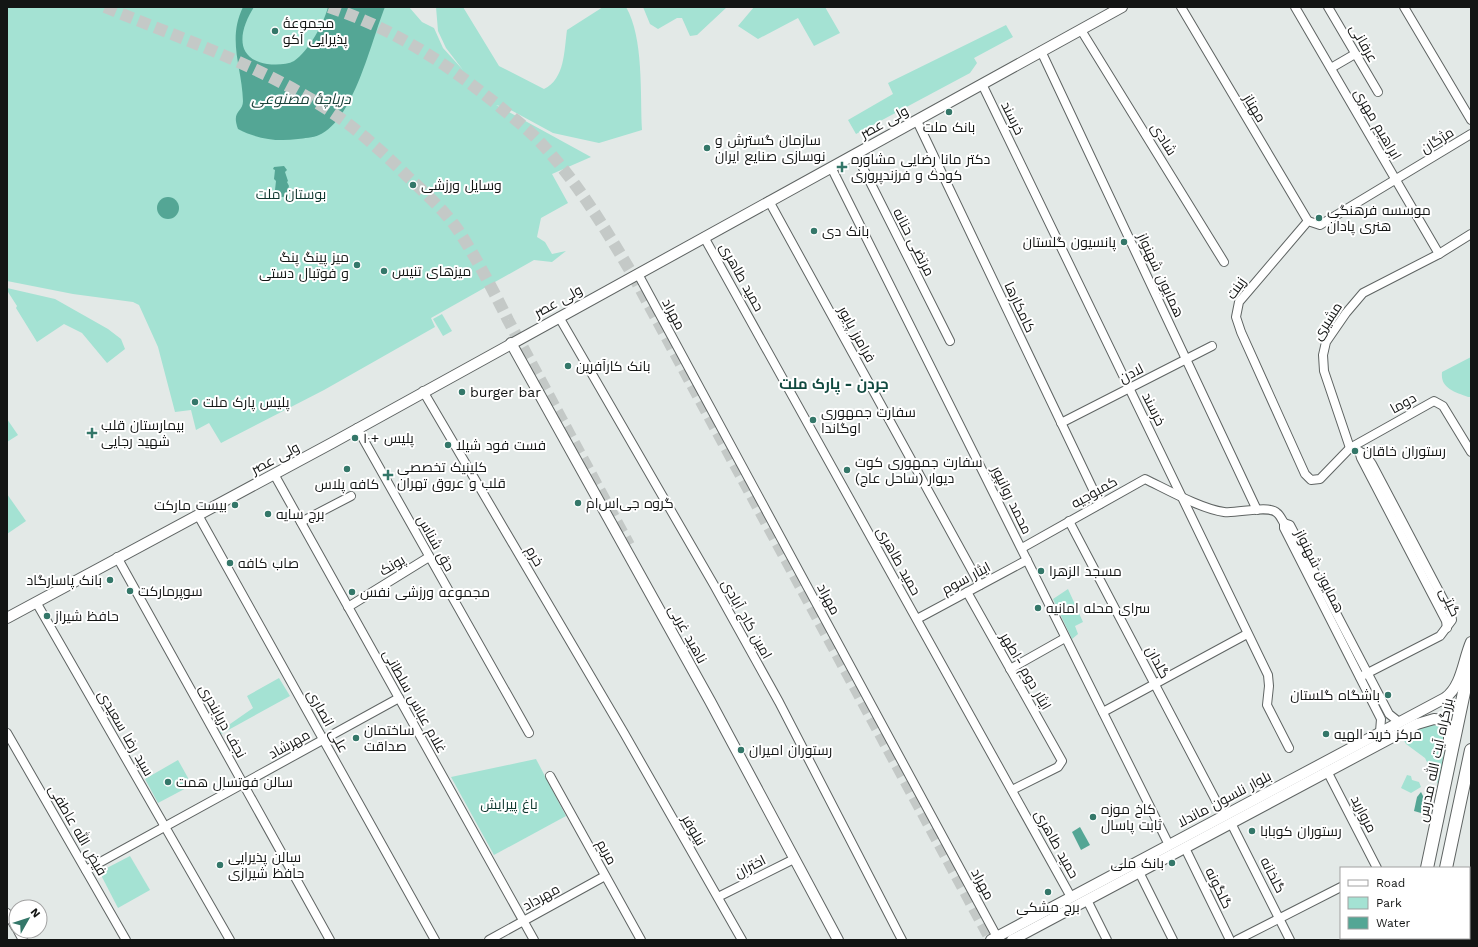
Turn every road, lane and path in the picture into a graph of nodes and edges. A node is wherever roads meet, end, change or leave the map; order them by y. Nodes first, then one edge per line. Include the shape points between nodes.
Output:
1 (1122, 7) edge
2 (1181, 7) edge
3 (1295, 7) edge
4 (1328, 7) edge
5 (1404, 7) edge
6 (1081, 30) junction
7 (1042, 51) junction
8 (1355, 54) junction
9 (1331, 68) junction
10 (982, 84) junction
11 (1378, 92) dead end
12 (1471, 120) edge
13 (917, 121) junction
14 (1471, 134) edge
15 (856, 154) junction
16 (831, 167) junction
17 (1396, 180) junction
18 (770, 201) junction
19 (1308, 221) junction
20 (1471, 234) edge
21 (704, 237) junction
22 (1439, 254) junction
23 (1224, 262) dead end
24 (638, 274) junction
25 (559, 316) junction
26 (950, 341) dead end
27 (511, 343) junction
28 (1212, 346) dead end
29 (1186, 359) junction
30 (1129, 388) junction
31 (423, 391) junction
32 (1061, 423) junction
33 (357, 428) junction
34 (1350, 448) junction
35 (1471, 452) edge
36 (274, 474) junction
37 (351, 496) dead end
38 (1181, 497) junction
39 (1100, 504) junction
40 (1257, 510) junction
41 (198, 515) junction
42 (1069, 521) junction
43 (301, 522) junction
44 (1286, 526) junction
45 (1022, 548) junction
46 (117, 557) junction
47 (429, 557) junction
48 (1027, 560) junction
49 (980, 585) junction
50 (967, 592) junction
51 (36, 602) junction
52 (348, 607) junction
53 (7, 618) edge
54 (917, 619) junction
55 (1247, 634) junction
56 (1066, 638) junction
57 (1471, 642) edge
58 (1471, 659) edge
59 (1010, 669) junction
60 (1368, 674) junction
61 (1360, 677) junction
62 (1155, 684) junction
63 (399, 698) junction
64 (1429, 706) junction
65 (1103, 712) junction
66 (1437, 719) junction
67 (1398, 722) junction
68 (1380, 732) junction
69 (7, 733) edge
70 (529, 733) dead end
71 (624, 733) joint
72 (323, 740) junction
73 (1289, 748) dead end
74 (1471, 750) edge
75 (1327, 771) junction
76 (1448, 771) junction
77 (550, 776) dead end
78 (243, 784) junction
79 (1012, 790) junction
80 (1227, 819) junction
81 (165, 827) junction
82 (1169, 845) junction
83 (1184, 848) junction
84 (794, 859) junction
85 (1376, 867) edge
86 (1427, 867) edge
87 (1446, 867) edge
88 (1136, 868) junction
89 (86, 870) junction
90 (605, 876) junction
91 (1340, 888) edge
92 (718, 897) junction
93 (1071, 897) junction
94 (1087, 900) junction
95 (1280, 918) junction
96 (523, 921) junction
97 (994, 938) edge
98 (126, 940) edge
99 (230, 940) edge
100 (330, 940) edge
101 (435, 940) edge
102 (489, 940) edge
103 (534, 940) edge
104 (641, 940) edge
105 (742, 940) edge
106 (838, 940) edge
107 (902, 940) edge
108 (1012, 940) edge
109 (1108, 940) edge
110 (1173, 940) edge
111 (1230, 940) edge
112 (1237, 940) edge
113 (1290, 940) edge

1 - 6 main road, ولی عصر
2 - 19 street, مهناز
3 - 9 street, ابراهیم مهری
4 - 8 street, عرفانی
5 - 12 street
6 - 7 main road, ولی عصر
6 - 23 street, شادی
7 - 10 main road, ولی عصر
7 - 29 street, همایون شهنواز
8 - 9 street
8 - 11 street, عرفانی
9 - 17 street, ابراهیم مهری
10 - 13 main road, ولی عصر
10 - 30 street, خرسند
13 - 15 main road, ولی عصر
13 - 32 street, کامکارها
14 - 17 street, مژگان
15 - 16 main road, ولی عصر
15 - 26 street, مرتضی حنانه
16 - 18 main road, ولی عصر
16 - 45 street, محمد روانپور
17 - 19 street via 1320,225
17 - 22 street, ابراهیم مهری
18 - 21 main road, ولی عصر
18 - 49 street, فرامرز پایور
19 - 34 street, زینت via 1239,302 1236,312 1241,332 1305,474 1311,480 1320,479
20 - 22 street, مشیری
21 - 24 main road, ولی عصر
21 - 54 street, حمید طاهری
22 - 34 street, مشیری via 1363,293 1326,342 1322,355 1324,371
24 - 25 main road, ولی عصر
24 - 97 street, مهراد
25 - 27 main road, ولی عصر
25 - 107 street, امین کاج آبادی via 779,702
27 - 31 main road, ولی عصر
27 - 84 main road, ناهید غربی via 710,701
28 - 29 street, لادن
29 - 30 street, لادن
29 - 40 street, همایون شهنواز
30 - 32 street, لادن
30 - 38 street, خرسند
31 - 33 main road, ولی عصر
31 - 71 street, خرم
32 - 39 street, کامکارها
33 - 36 main road, ولی عصر
33 - 47 street, حق شناس
34 - 35 street, دوما via 1434,402 1443,406
34 - 60 street, گیتی via 1359,450 1372,464 1451,614 1451,623 1440,636
36 - 41 main road, ولی عصر
36 - 43 street, غلام عباس سلطانی
37 - 43 street
38 - 39 street, کمبوجیه via 1145,479
38 - 40 street, کمبوجیه via 1222,512
38 - 55 street, خرسند
39 - 42 street, کمبوجیه
40 - 44 street, کمبوجیه via 1277,512
41 - 46 main road, ولی عصر
41 - 72 street, علی انصاری
42 - 45 street, کمبوجیه
42 - 62 street, گلدان
43 - 52 street, غلام عباس سلطانی
44 - 60 street, همایون شهنواز
44 - 61 street, همایون شهنواز
45 - 48 street, محمد روانپور
46 - 51 main road, ولی عصر
46 - 78 street, نجف دریابندری
47 - 52 street, پونک
47 - 70 street, حق شناس
48 - 49 street, ایثار سوم
48 - 56 street, محمد روانپور
49 - 50 street, ایثار سوم
50 - 54 street, ایثار سوم
50 - 59 street, ایثار دوم -اطهر
51 - 53 main road, ولی عصر
51 - 81 street, سید رضا سعیدی
52 - 63 street, غلام عباس سلطانی
54 - 79 street, حمید طاهری
55 - 62 street
55 - 73 street, خرسند via 1268,675 1267,705
56 - 59 street
56 - 65 street, محمد روانپور
57 - 64 main road, بلوار نلسون ماندلا via 1456,685 1447,697
58 - 76 highway, بزرگراه آیت الله مدرس
59 - 79 street, ایثار دوم -اطهر via 1061,763
60 - 61 street
60 - 67 street, همایون شهنواز via 1389,714
61 - 68 street, همایون شهنواز via 1381,719
62 - 65 street
62 - 80 street, گلدان
63 - 72 street, مهرشاد
63 - 96 street, غلام عباس سلطانی
64 - 66 main road via 1435,705 1440,708 1441,714
64 - 67 main road, بلوار نلسون ماندلا
65 - 82 street, محمد روانپور
66 - 75 main road, بلوار نلسون ماندلا via 1416,724
66 - 76 main road via 1446,722 1450,731
67 - 68 main road, بلوار نلسون ماندلا
68 - 80 main road, بلوار نلسون ماندلا
69 - 89 street, فیض الله عاطفی
71 - 92 street, نیلوفر
72 - 78 street, مهرشاد
72 - 101 street, علی انصاری
74 - 87 highway
75 - 80 main road, بلوار نلسون ماندلا
75 - 85 street, مروارید
76 - 86 highway, بزرگراه آیت الله مدرس
77 - 90 street, مریم
78 - 81 street, مهرشاد
78 - 100 street, نجف دریابندری
79 - 93 street, حمید طاهری
80 - 82 main road, بلوار نلسون ماندلا
80 - 83 main road, بلوار نلسون ماندلا
80 - 95 street, گلخانه
81 - 89 street, مهرشاد
81 - 99 street, سید رضا سعیدی
82 - 88 main road, بلوار نلسون ماندلا
83 - 88 main road, بلوار نلسون ماندلا
83 - 111 street, گلگونه
84 - 92 street, اختران
84 - 106 main road, ناهید غربی
88 - 93 main road, بلوار نلسون ماندلا
88 - 94 main road, بلوار نلسون ماندلا
88 - 110 street
89 - 98 street, فیض الله عاطفی
90 - 96 street, مهرداد
90 - 104 street, مریم
91 - 95 street
92 - 105 street, نیلوفر
93 - 97 main road, بلوار نلسون ماندلا
94 - 108 main road, بلوار نلسون ماندلا
94 - 109 street
95 - 112 street
95 - 113 street, گلخانه
96 - 102 street, مهرداد
96 - 103 street, غلام عباس سلطانی

